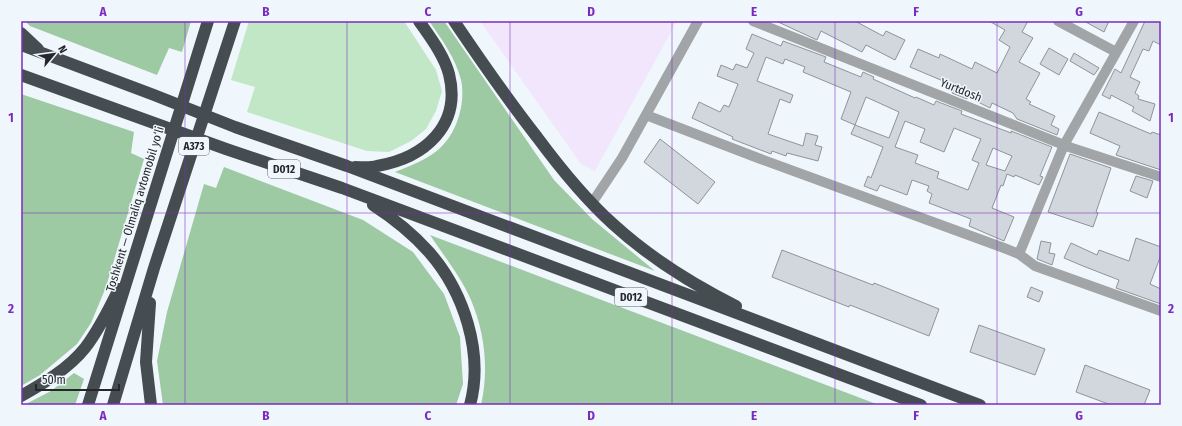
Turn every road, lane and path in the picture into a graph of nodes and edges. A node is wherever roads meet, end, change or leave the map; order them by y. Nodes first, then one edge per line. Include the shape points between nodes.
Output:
1 (208, 21) edge
2 (419, 21) edge
3 (454, 21) edge
4 (698, 21) edge
5 (753, 21) edge
6 (1058, 21) edge
7 (1134, 21) edge
8 (235, 22) edge
9 (21, 33) edge
10 (21, 45) edge
11 (1116, 52) junction
12 (42, 53) junction
13 (24, 77) edge
14 (646, 115) junction
15 (1064, 145) junction
16 (347, 166) junction
17 (1161, 177) edge
18 (342, 188) junction
19 (592, 203) junction
20 (1019, 254) junction
21 (134, 261) junction
22 (154, 268) junction
23 (1161, 312) edge
24 (789, 333) junction
25 (21, 396) edge
26 (88, 405) edge
27 (113, 405) edge
28 (151, 405) edge
29 (470, 405) edge
30 (921, 405) edge
31 (980, 405) edge

1 - 21 highway, Toshkent — Olmaliq avtomobil yo‘li / A373
2 - 16 highway via 437,48 449,74 451,103 448,117 434,139 402,160 375,167
3 - 19 highway via 484,66 569,180
4 - 14 street
5 - 15 street, Yurtdosh
6 - 11 street
7 - 11 street
8 - 22 highway, A373
9 - 12 highway
10 - 12 highway, D012
11 - 15 street
12 - 16 highway, D012 via 235,127
13 - 18 highway, D012
14 - 19 street via 622,158
14 - 20 street
15 - 17 street, Yurtdosh
15 - 20 street
16 - 24 highway, D012
18 - 29 highway via 394,219 429,252 444,273 457,296 473,345 475,371
18 - 30 highway, D012
19 - 24 highway via 613,224 661,262 725,301
20 - 23 street via 1035,266
21 - 25 highway via 98,329 84,349 46,382
21 - 26 highway, Toshkent — Olmaliq avtomobil yo‘li / A373
22 - 27 highway, A373
22 - 28 highway via 146,362
24 - 31 highway, D012

